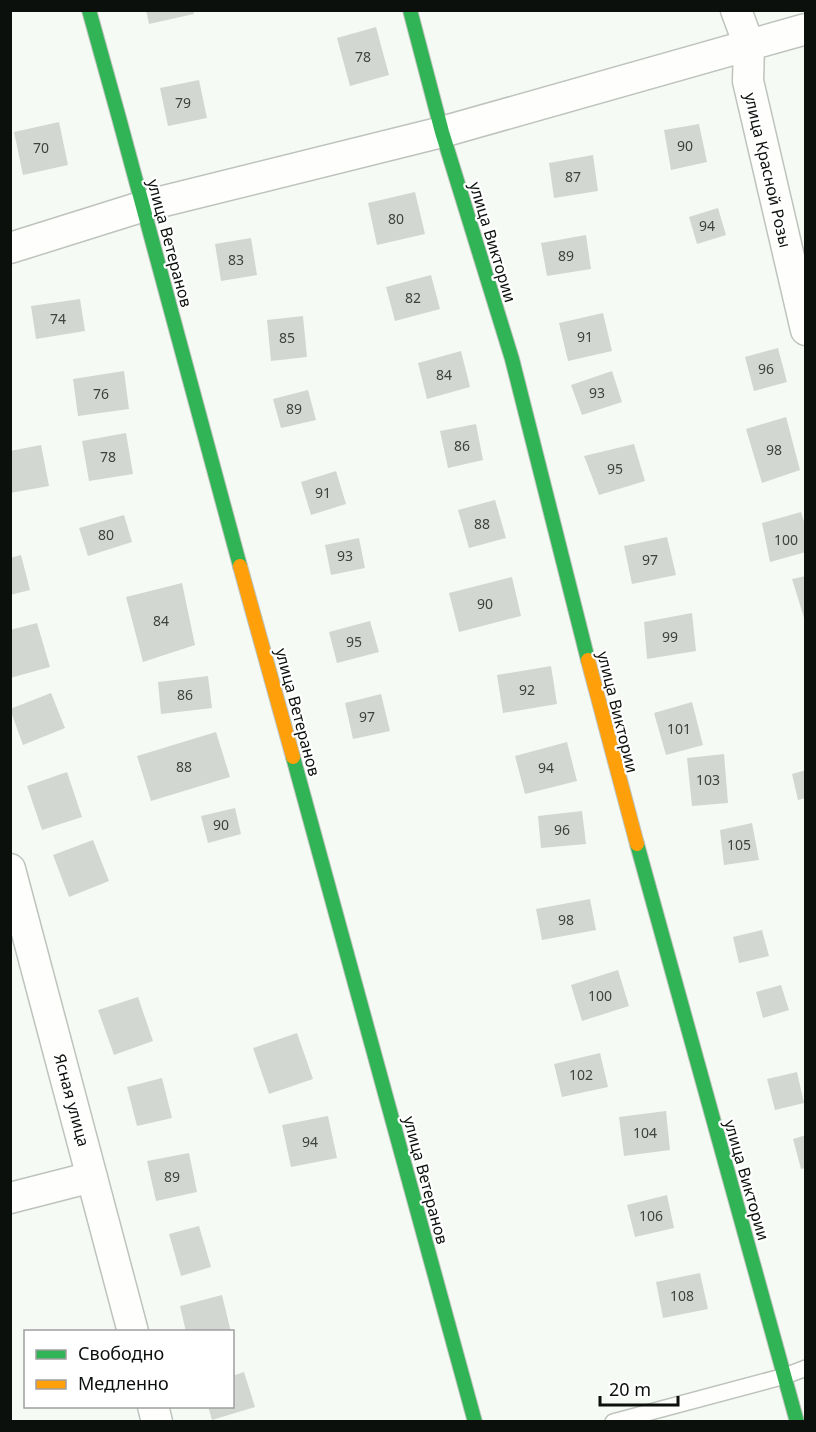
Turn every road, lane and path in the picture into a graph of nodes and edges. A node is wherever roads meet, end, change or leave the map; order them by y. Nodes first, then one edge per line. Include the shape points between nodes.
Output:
1 (89, 10) edge
2 (410, 10) edge
3 (736, 10) edge
4 (806, 29) edge
5 (749, 45) junction
6 (442, 132) junction
7 (144, 206) junction
8 (10, 248) edge
9 (806, 330) edge
10 (10, 869) edge
11 (16, 909) edge
12 (92, 1177) junction
13 (10, 1198) edge
14 (132, 1330) edge
15 (806, 1368) edge
16 (785, 1376) junction
17 (475, 1422) edge
18 (613, 1422) edge
19 (797, 1422) edge

1 - 7 street, улица Ветеранов
2 - 6 street, улица Виктории
3 - 5 street, улица Красной Розы
4 - 5 street
5 - 6 street
5 - 9 street, улица Красной Розы via 748,81
6 - 7 street
6 - 16 street, улица Виктории via 512,359 612,754
7 - 8 street
7 - 17 street, улица Ветеранов
10 - 11 street, Ясная улица
11 - 12 street, Ясная улица
12 - 13 street
12 - 14 street, Ясная улица
15 - 16 lane
16 - 18 lane
16 - 19 street, улица Виктории

